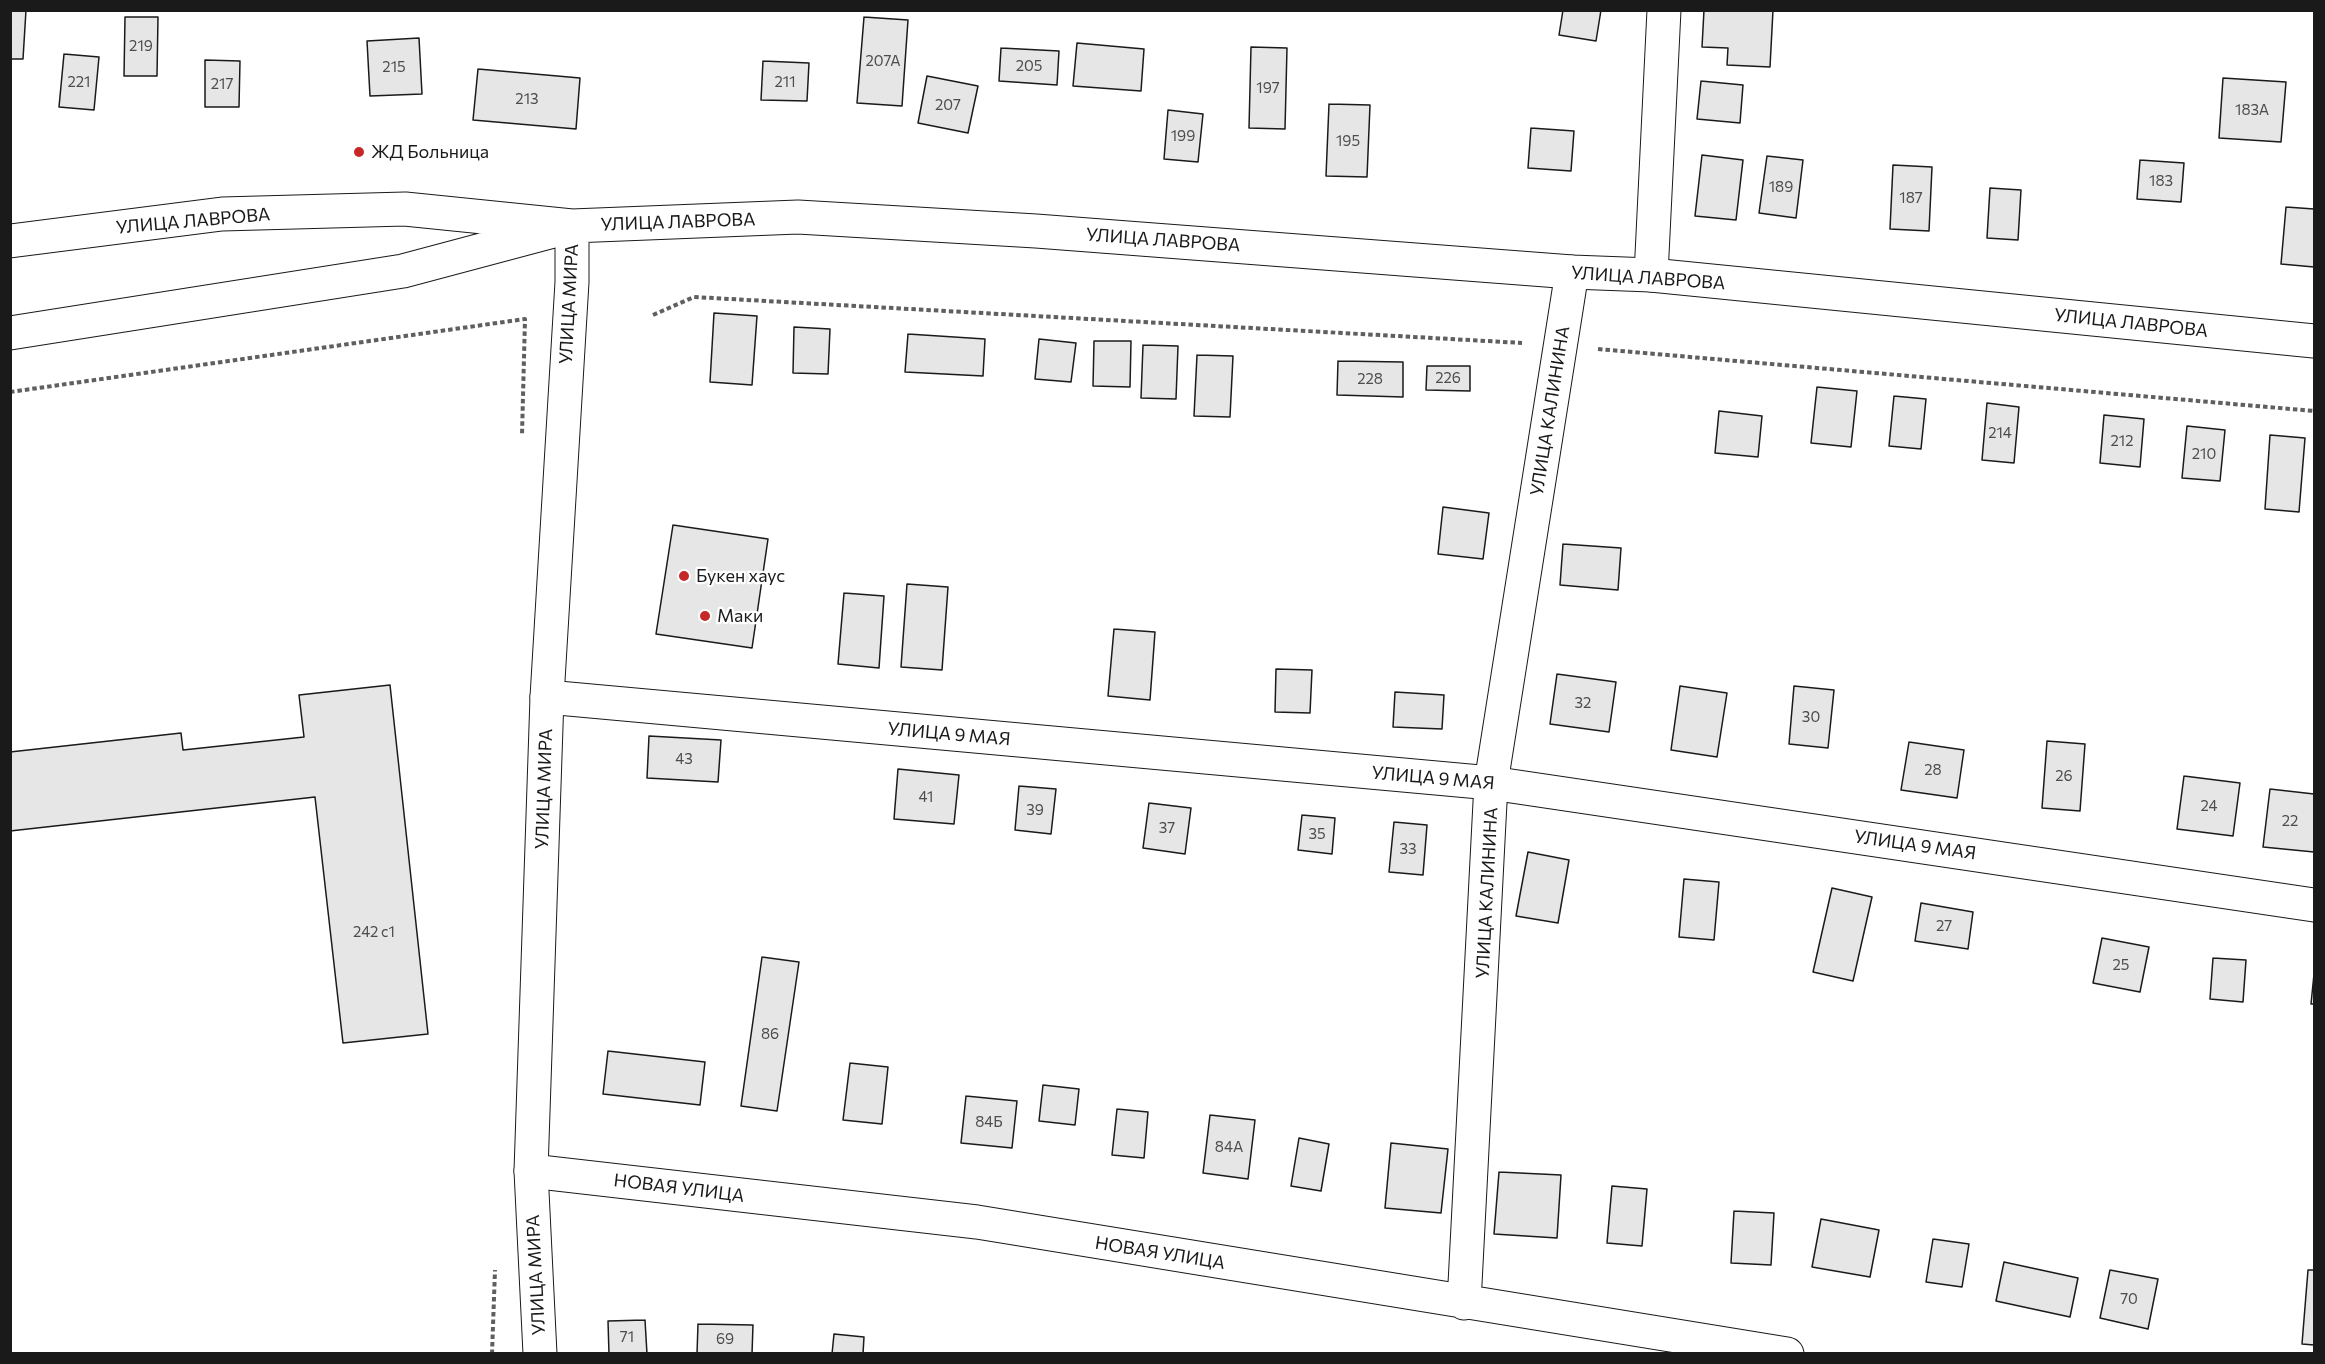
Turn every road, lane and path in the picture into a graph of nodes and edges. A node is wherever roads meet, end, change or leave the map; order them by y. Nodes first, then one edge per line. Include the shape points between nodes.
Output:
1 (1664, 10) edge
2 (572, 225) junction
3 (10, 241) edge
4 (1572, 272) junction
5 (1651, 276) junction
6 (653, 315) dead end
7 (525, 319) dead end
8 (10, 333) edge
9 (2314, 341) edge
10 (1561, 346) junction
11 (10, 392) edge
12 (2314, 411) edge
13 (547, 697) junction
14 (1491, 783) junction
15 (2314, 905) edge
16 (531, 1171) junction
17 (1464, 1303) junction
18 (540, 1353) edge
19 (1787, 1353) edge

1 - 5 street
2 - 3 street, УЛИЦА ЛАВРОВА via 405,209 222,214
2 - 4 street, УЛИЦА ЛАВРОВА via 798,218 1036,231
2 - 8 street via 403,271
2 - 13 street, УЛИЦА МИРА via 572,282
4 - 5 street, УЛИЦА ЛАВРОВА
4 - 10 street, УЛИЦА КАЛИНИНА
5 - 9 street, УЛИЦА ЛАВРОВА
6 - 10 path via 694,297
7 - 11 path
10 - 12 path
10 - 14 street, УЛИЦА КАЛИНИНА
13 - 14 street, УЛИЦА 9 МАЯ
13 - 16 street, УЛИЦА МИРА
14 - 15 street, УЛИЦА 9 МАЯ
14 - 17 street, УЛИЦА КАЛИНИНА
16 - 17 street, НОВАЯ УЛИЦА via 977,1222
16 - 18 street, УЛИЦА МИРА
17 - 19 street, НОВАЯ УЛИЦА

